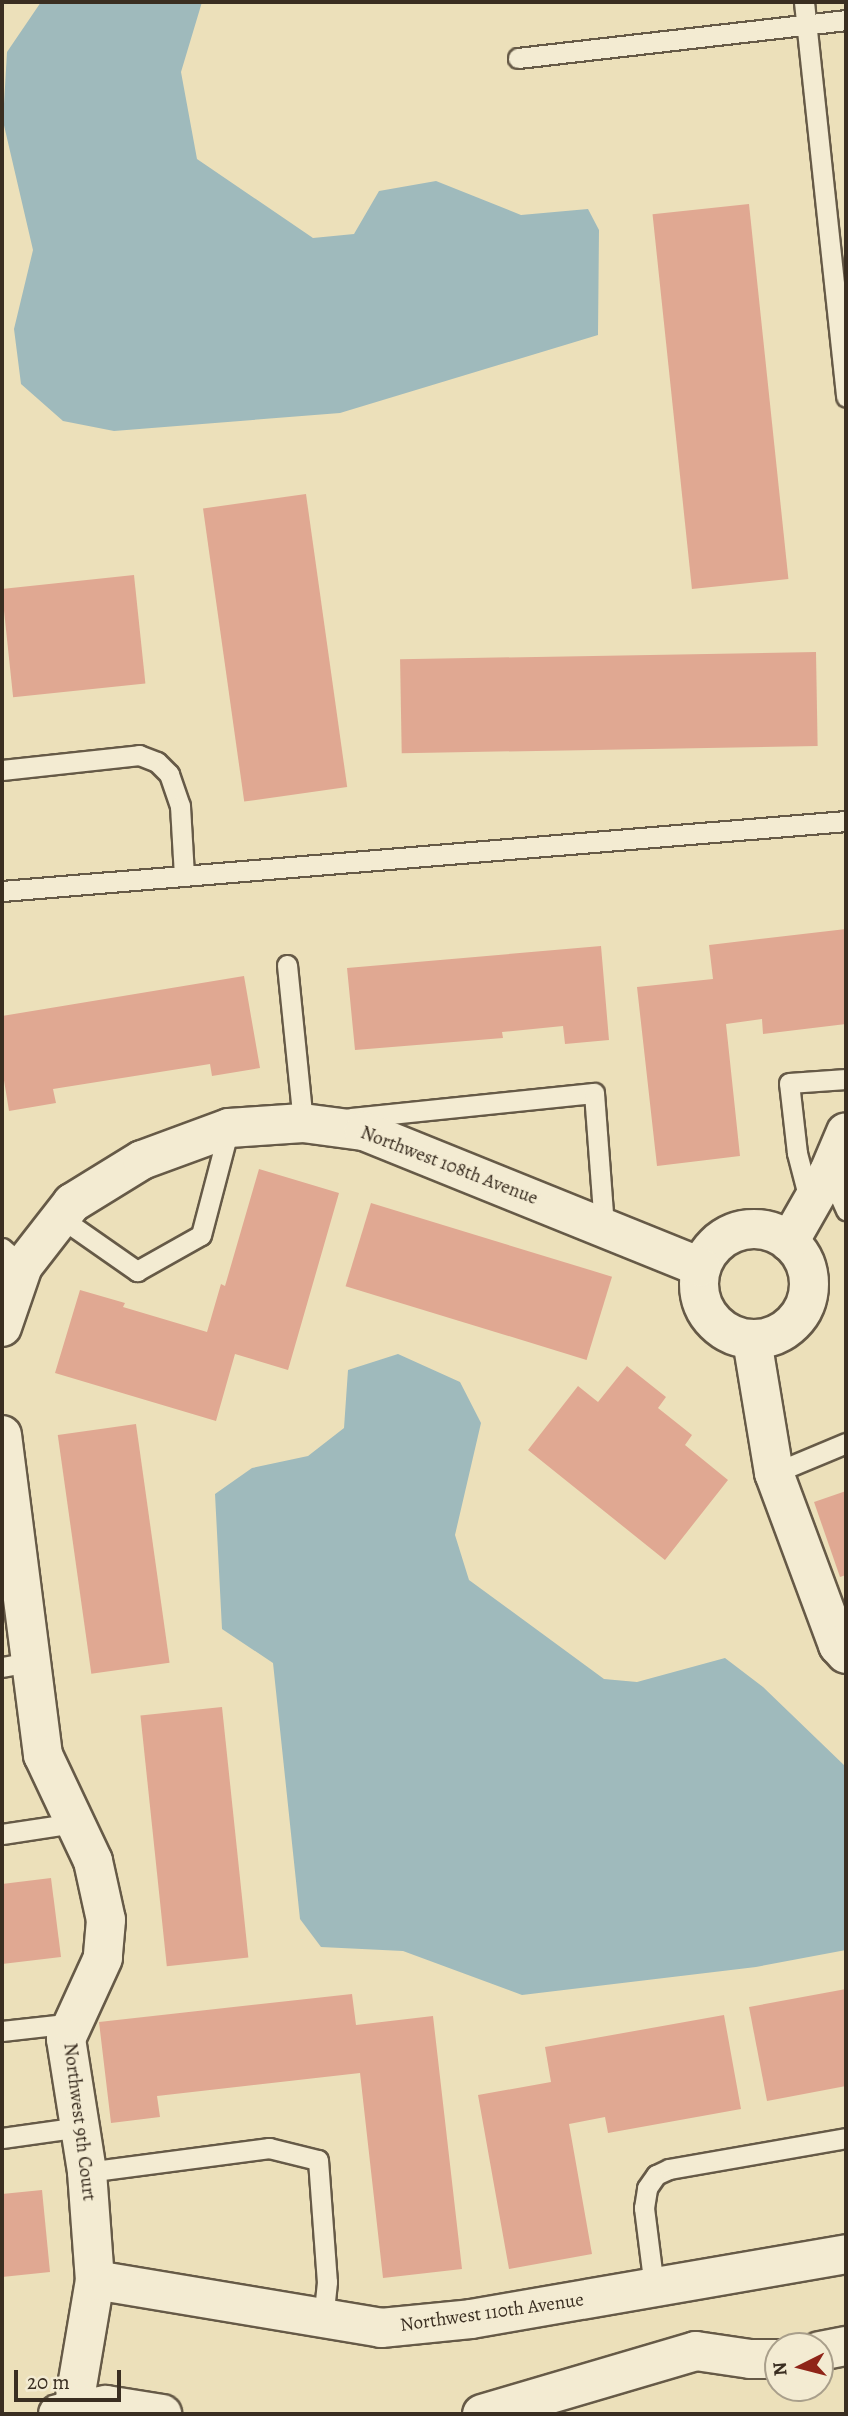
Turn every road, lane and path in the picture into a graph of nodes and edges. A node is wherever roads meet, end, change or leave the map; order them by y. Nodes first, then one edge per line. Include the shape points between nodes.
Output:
1 (804, 2) edge
2 (846, 20) edge
3 (806, 25) junction
4 (518, 58) dead end
5 (846, 397) edge
6 (2, 770) edge
7 (846, 821) edge
8 (184, 876) junction
9 (2, 891) edge
10 (287, 965) dead end
11 (846, 1079) edge
12 (303, 1123) junction
13 (229, 1128) junction
14 (846, 1132) edge
15 (833, 1188) edge
16 (61, 1218) junction
17 (604, 1225) junction
18 (789, 1242) junction
19 (13, 1257) edge
20 (701, 1267) junction
21 (2, 1327) edge
22 (752, 1340) junction
23 (2, 1435) edge
24 (846, 1443) edge
25 (774, 1473) junction
26 (846, 1654) edge
27 (16, 1665) edge
28 (75, 1824) junction
29 (2, 1833) edge
30 (73, 2022) junction
31 (2, 2031) edge
32 (80, 2127) junction
33 (2, 2138) edge
34 (846, 2138) edge
35 (87, 2172) junction
36 (846, 2254) edge
37 (95, 2280) junction
38 (654, 2287) junction
39 (323, 2319) junction
40 (764, 2359) edge
41 (66, 2412) edge
42 (162, 2414) edge
43 (482, 2414) edge

1 - 3 lane
2 - 3 lane
3 - 4 lane
3 - 5 lane
6 - 8 lane via 139,755 157,762 169,774 180,806
7 - 8 lane
8 - 9 lane
10 - 12 lane
11 - 15 lane via 789,1083 797,1153
12 - 13 street, Northwest 108th Avenue
12 - 17 street, Northwest 108th Avenue via 364,1131
12 - 17 lane via 594,1093
13 - 16 street, Northwest 108th Avenue via 142,1160 72,1203
13 - 16 lane via 201,1235 136,1271
14 - 15 street
15 - 18 street
16 - 19 street, Northwest 108th Avenue
17 - 20 street, Northwest 108th Avenue
18 - 20 street via 772,1232 743,1230 724,1237
18 - 22 street via 802,1256 808,1275 807,1299 799,1317 785,1330
19 - 21 street
20 - 22 street via 698,1286 705,1311 733,1336
22 - 25 street
23 - 27 street, Northwest 9th Court
24 - 25 lane
25 - 26 street via 838,1645
27 - 28 street, Northwest 9th Court via 43,1755
28 - 29 lane
28 - 30 street, Northwest 9th Court via 93,1861 106,1920 103,1958
30 - 31 lane
30 - 32 street, Northwest 9th Court via 66,2039
32 - 33 lane
32 - 35 street, Northwest 9th Court
34 - 38 lane via 656,2175 647,2188 644,2208
35 - 37 street, Northwest 9th Court
35 - 39 lane via 269,2148 318,2160 327,2282
36 - 38 street, Northwest 110th Avenue
37 - 39 street, Northwest 110th Avenue
37 - 41 street, Northwest 9th Court
38 - 39 street, Northwest 110th Avenue via 471,2319 381,2329
40 - 43 street via 696,2351
41 - 42 street via 106,2405

